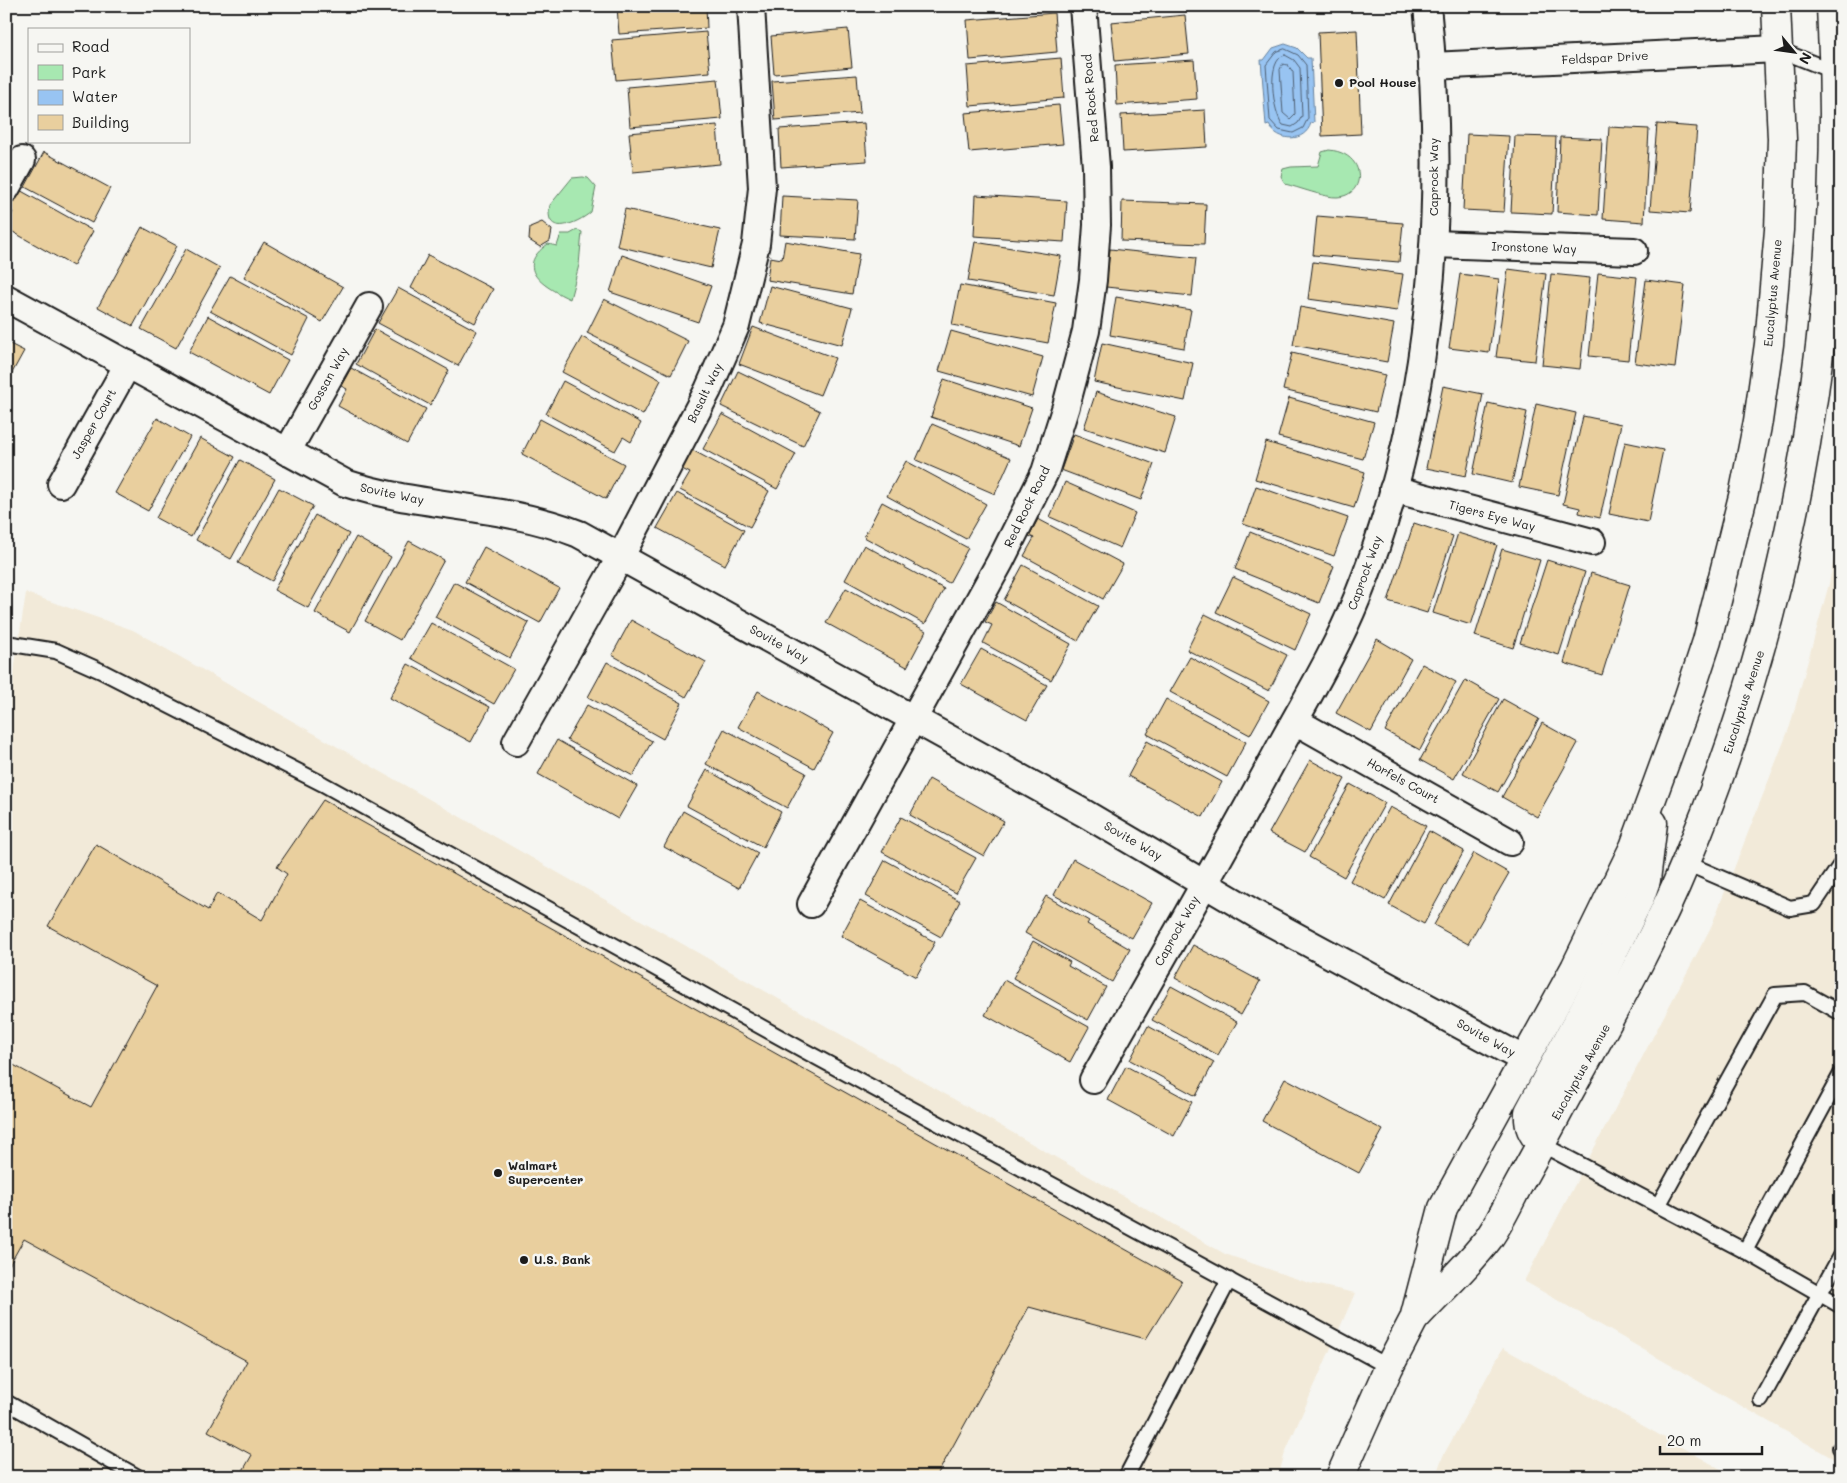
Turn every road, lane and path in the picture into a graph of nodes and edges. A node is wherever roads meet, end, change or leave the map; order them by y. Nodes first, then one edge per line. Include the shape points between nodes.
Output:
1 (1083, 6) edge
2 (1426, 6) edge
3 (1776, 6) edge
4 (756, 7) edge
5 (1835, 14) edge
6 (1778, 49) junction
7 (1432, 66) junction
8 (1838, 71) edge
9 (22, 160) dead end
10 (6, 189) edge
11 (1434, 244) junction
12 (1634, 251) dead end
13 (6, 298) edge
14 (368, 306) dead end
15 (128, 364) junction
16 (287, 452) junction
17 (61, 484) dead end
18 (1393, 489) junction
19 (1592, 542) dead end
20 (621, 556) junction
21 (6, 643) edge
22 (914, 719) junction
23 (1295, 721) junction
24 (516, 742) dead end
25 (1659, 779) junction
26 (1510, 842) dead end
27 (1686, 863) junction
28 (1841, 864) edge
29 (1204, 883) junction
30 (811, 904) dead end
31 (1841, 1013) edge
32 (1525, 1060) junction
33 (1841, 1074) edge
34 (1093, 1080) dead end
35 (1542, 1144) junction
36 (1658, 1206) junction
37 (1745, 1251) junction
38 (1841, 1254) edge
39 (1229, 1280) junction
40 (1819, 1294) junction
41 (1841, 1306) edge
42 (1414, 1319) junction
43 (1389, 1367) junction
44 (1761, 1400) dead end
45 (6, 1402) edge
46 (138, 1477) edge
47 (1126, 1477) edge
48 (1340, 1477) edge

1 - 22 street, Red Rock Road via 1096,167 1097,225 1092,289 1076,373 1046,472
2 - 7 street, Caprock Way
3 - 6 main road, Eucalyptus Avenue
4 - 20 street, Basalt Way via 762,188 749,281 736,326 708,390
5 - 8 main road, Eucalyptus Avenue
6 - 7 street, Feldspar Drive
6 - 8 lane
6 - 25 main road, Eucalyptus Avenue via 1782,139 1779,230 1769,344 1758,420 1727,567 1707,641
7 - 11 street, Caprock Way
8 - 27 main road, Eucalyptus Avenue via 1830,276 1798,496 1773,608 1756,666
9 - 10 street
11 - 12 street, Ironstone Way
11 - 18 street, Caprock Way via 1420,373
13 - 15 street, Sovite Way
14 - 16 street, Gossan Way
15 - 16 street, Sovite Way
15 - 17 street, Jasper Court
16 - 20 street, Sovite Way via 346,483 375,493 541,520 579,534
18 - 19 street, Tigers Eye Way
18 - 23 street, Caprock Way via 1357,599
20 - 22 street, Sovite Way
20 - 24 street, Basalt Way
21 - 39 lane via 56,651 101,671 323,784 812,1055
22 - 29 street, Sovite Way
22 - 30 street, Red Rock Road
23 - 26 street, Horfels Court
23 - 29 street, Caprock Way
25 - 32 main road, Eucalyptus Avenue via 1634,846 1575,968
25 - 35 main road via 1646,880 1640,897 1529,1112 1531,1132
27 - 28 lane via 1790,908 1814,904
27 - 35 main road, Eucalyptus Avenue via 1635,971
29 - 32 street, Sovite Way via 1264,919
29 - 34 street, Caprock Way
31 - 36 lane via 1805,993 1774,995
32 - 42 main road, Eucalyptus Avenue via 1443,1208
33 - 37 lane
35 - 36 lane
35 - 42 main road, Eucalyptus Avenue via 1490,1237
36 - 37 lane
37 - 40 lane
38 - 40 lane
39 - 43 lane
39 - 47 lane
40 - 41 lane
40 - 44 lane
42 - 43 main road, Eucalyptus Avenue
43 - 48 main road, Eucalyptus Avenue
45 - 46 lane

